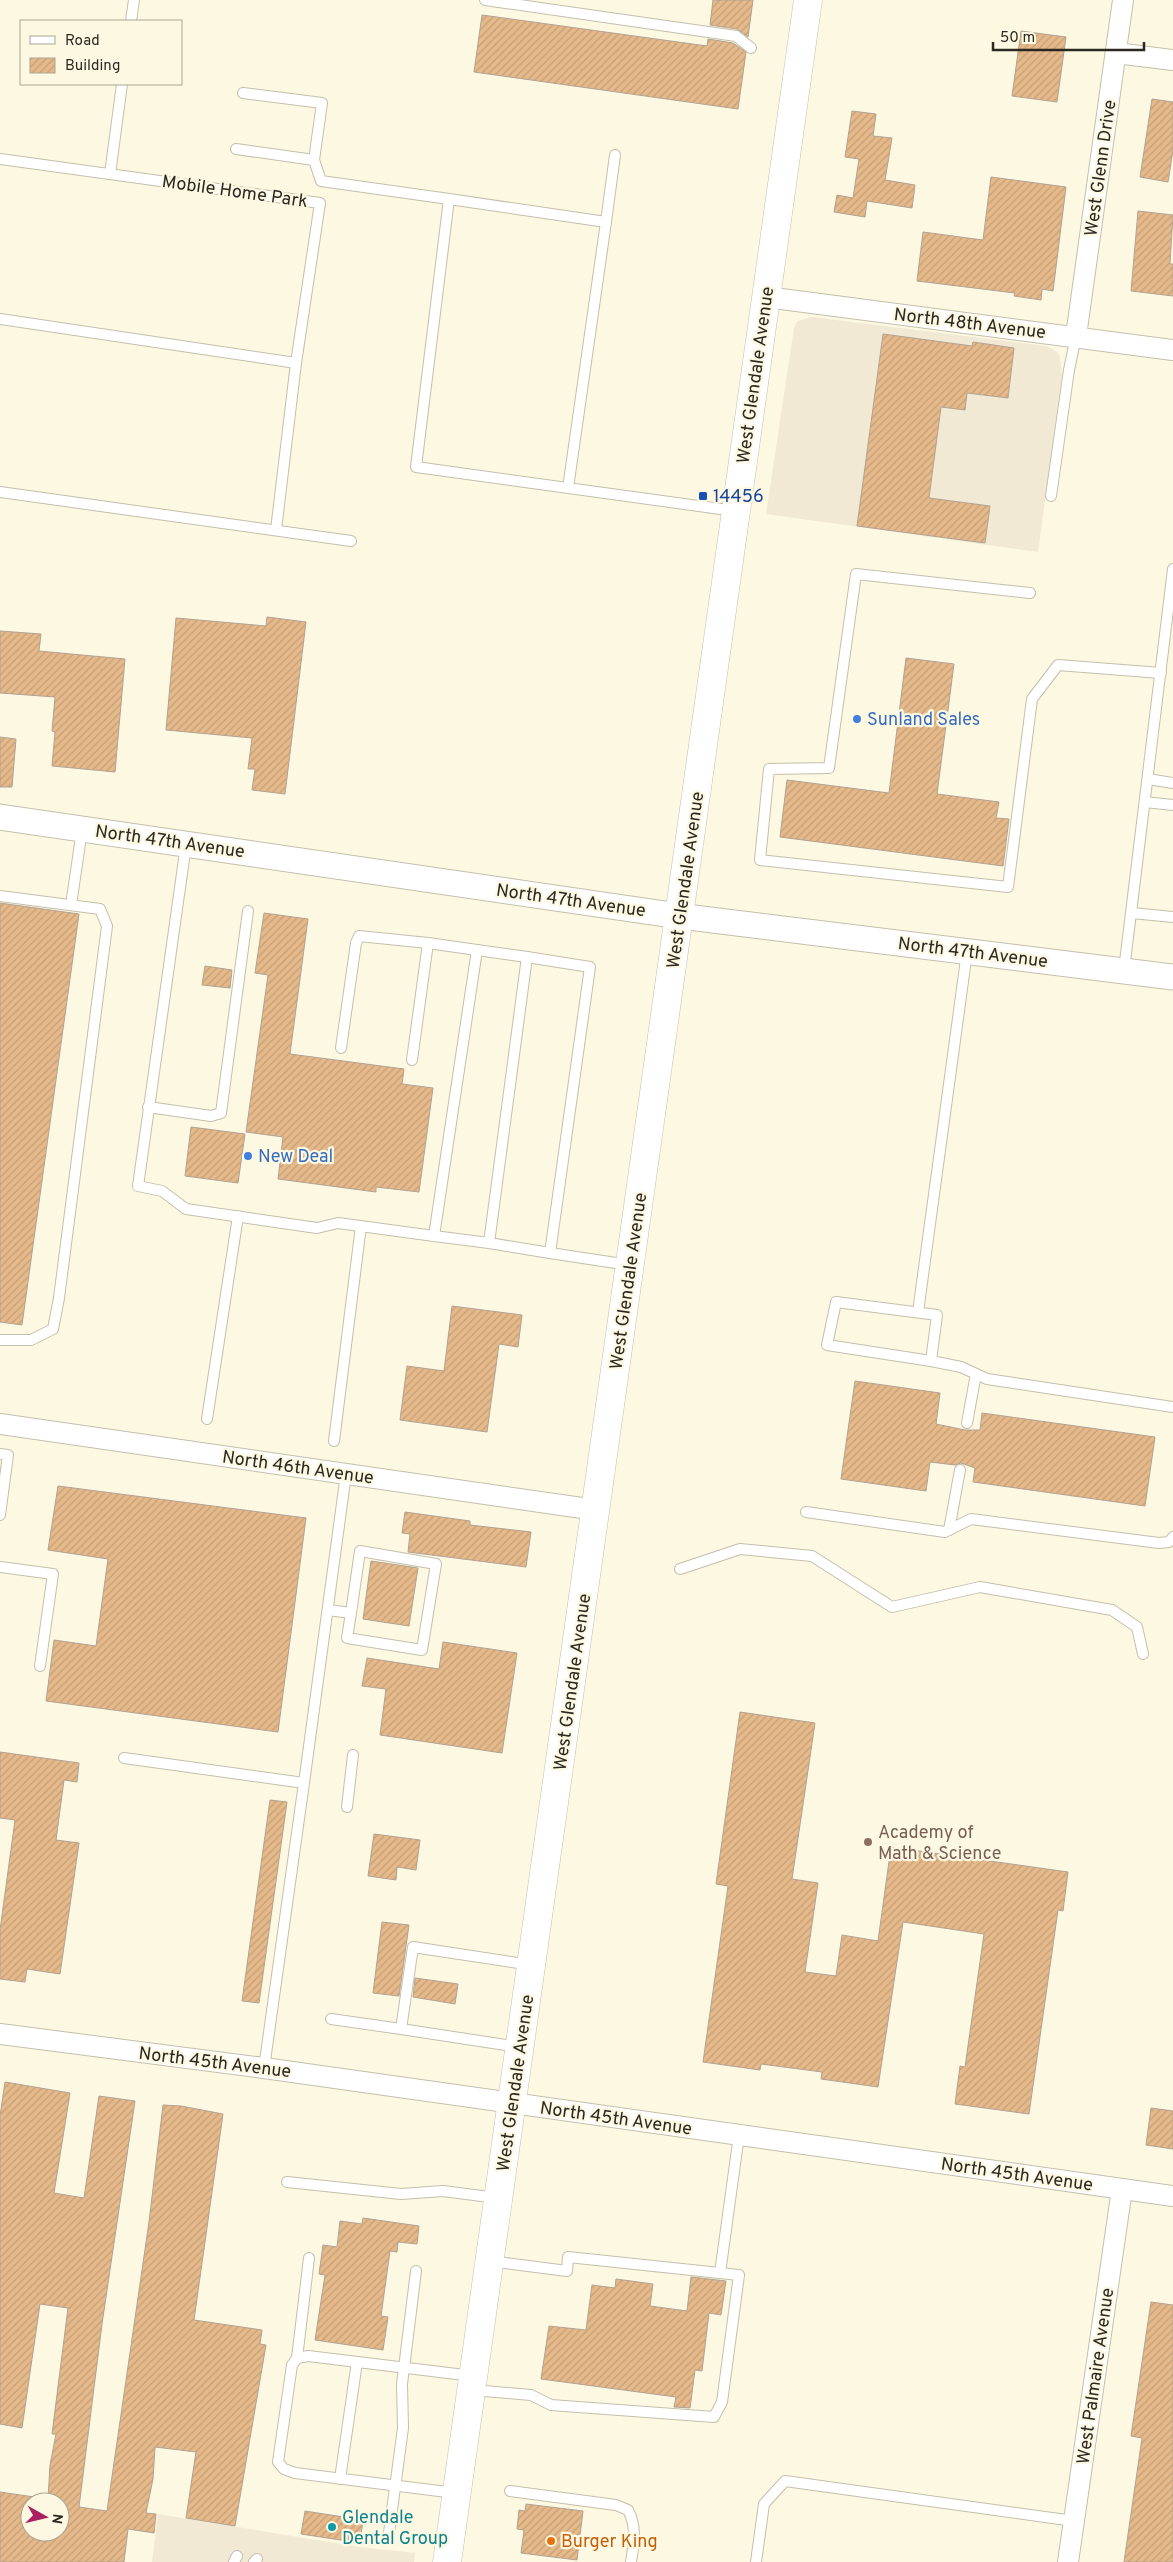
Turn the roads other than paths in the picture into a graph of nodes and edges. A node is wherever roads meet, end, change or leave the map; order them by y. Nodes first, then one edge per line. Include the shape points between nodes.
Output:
1 (134, 0) edge
2 (485, 0) edge
3 (808, 0) edge
4 (1123, 0) edge
5 (131, 20) edge
6 (751, 48) dead end
7 (1116, 53) junction
8 (1173, 60) edge
9 (122, 85) edge
10 (243, 93) dead end
11 (236, 149) dead end
12 (615, 155) dead end
13 (0, 159) edge
14 (314, 160) junction
15 (110, 174) junction
16 (449, 199) junction
17 (606, 222) junction
18 (766, 297) junction
19 (0, 319) edge
20 (1076, 336) junction
21 (1173, 350) edge
22 (296, 362) junction
23 (568, 488) junction
24 (0, 492) edge
25 (1052, 496) dead end
26 (736, 511) junction
27 (276, 530) junction
28 (351, 541) dead end
29 (1173, 569) edge
30 (1030, 593) dead end
31 (1160, 673) junction
32 (1148, 779) junction
33 (1173, 782) edge
34 (1145, 802) junction
35 (1173, 805) edge
36 (0, 817) edge
37 (82, 829) junction
38 (186, 844) junction
39 (0, 896) edge
40 (71, 905) junction
41 (248, 911) dead end
42 (1132, 913) junction
43 (679, 916) junction
44 (1173, 917) edge
45 (428, 943) junction
46 (477, 950) junction
47 (967, 951) junction
48 (527, 957) junction
49 (1124, 970) junction
50 (1173, 977) edge
51 (341, 1048) dead end
52 (412, 1060) dead end
53 (148, 1107) junction
54 (238, 1216) junction
55 (361, 1226) junction
56 (434, 1236) junction
57 (489, 1243) junction
58 (550, 1252) junction
59 (630, 1265) junction
60 (918, 1312) junction
61 (0, 1340) edge
62 (931, 1361) junction
63 (976, 1374) junction
64 (1173, 1408) edge
65 (207, 1419) dead end
66 (0, 1424) edge
67 (967, 1424) dead end
68 (334, 1441) dead end
69 (4, 1455) edge
70 (960, 1470) dead end
71 (346, 1474) junction
72 (596, 1510) junction
73 (806, 1512) dead end
74 (0, 1515) edge
75 (949, 1530) junction
76 (1173, 1537) edge
77 (0, 1567) edge
78 (680, 1569) dead end
79 (328, 1610) junction
80 (351, 1613) junction
81 (1144, 1654) dead end
82 (40, 1666) dead end
83 (353, 1755) dead end
84 (124, 1758) dead end
85 (304, 1783) junction
86 (347, 1807) dead end
87 (532, 1966) junction
88 (331, 2019) dead end
89 (402, 2029) junction
90 (0, 2034) edge
91 (520, 2047) junction
92 (264, 2068) junction
93 (512, 2103) junction
94 (739, 2135) junction
95 (286, 2182) dead end
96 (1122, 2189) junction
97 (1173, 2196) edge
98 (499, 2198) junction
99 (309, 2258) dead end
100 (490, 2262) junction
101 (416, 2271) dead end
102 (720, 2273) junction
103 (297, 2358) junction
104 (357, 2362) junction
105 (404, 2368) junction
106 (473, 2383) junction
107 (340, 2479) junction
108 (396, 2486) junction
109 (510, 2491) dead end
110 (457, 2493) junction
111 (1074, 2522) junction
112 (388, 2540) dead end
113 (447, 2562) edge
114 (631, 2562) edge
115 (756, 2562) edge
116 (1068, 2562) edge

1 - 5 lane
2 - 6 lane via 736,36
3 - 18 main road, West Glendale Avenue
4 - 7 street, West Glenn Drive
7 - 8 street
7 - 20 street, West Glenn Drive
9 - 15 lane
10 - 14 lane via 322,103
11 - 14 lane
12 - 17 lane
13 - 15 lane, Mobile Home Park
14 - 16 lane via 321,181
15 - 22 lane, Mobile Home Park via 320,203
16 - 17 lane
16 - 23 lane via 416,468
17 - 23 lane
18 - 20 street, North 48th Avenue
18 - 26 main road, West Glendale Avenue
19 - 22 lane
20 - 21 street, North 48th Avenue
20 - 25 lane
22 - 27 lane, Mobile Home Park
23 - 26 lane
24 - 27 lane
26 - 43 main road, West Glendale Avenue
27 - 28 lane
29 - 31 lane
30 - 31 lane via 856,574 829,768 769,769 760,860 1008,887 1032,699 1058,664
31 - 32 lane
32 - 33 lane
32 - 34 lane
34 - 35 lane
34 - 42 lane
36 - 37 street, North 47th Avenue
37 - 38 street, North 47th Avenue
37 - 40 lane
38 - 43 street, North 47th Avenue
38 - 53 lane
39 - 40 lane
40 - 61 lane via 100,909 107,926 60,1298 53,1330 31,1340
41 - 53 lane via 221,1113 211,1116
42 - 44 lane
42 - 49 lane
43 - 47 street, North 47th Avenue
43 - 59 main road, West Glendale Avenue
45 - 46 lane
45 - 51 lane via 359,936
45 - 52 lane
46 - 48 lane
46 - 56 lane
47 - 49 street, North 47th Avenue
47 - 60 lane
48 - 57 lane
48 - 58 lane via 590,968
49 - 50 street, North 47th Avenue
53 - 54 lane via 138,1186 162,1191 186,1209
54 - 55 lane via 317,1228 338,1223
54 - 65 lane
55 - 56 lane
55 - 68 lane
56 - 57 lane
57 - 58 lane
58 - 59 lane
59 - 72 main road, West Glendale Avenue
60 - 62 lane via 937,1315
60 - 62 lane via 836,1302 827,1345
62 - 63 lane via 961,1367
63 - 64 lane
63 - 67 lane
66 - 71 street, North 46th Avenue
69 - 74 lane
70 - 75 lane
71 - 72 street, North 46th Avenue
71 - 79 lane
72 - 87 main road, West Glendale Avenue
73 - 75 lane
75 - 76 lane via 971,1518 1160,1542 1169,1542
77 - 82 lane via 53,1574
78 - 81 lane via 740,1549 812,1556 892,1607 980,1587 1112,1610 1137,1627
79 - 80 lane
79 - 85 lane
80 - 80 lane via 360,1552 436,1564 422,1650 347,1638
83 - 86 lane
84 - 85 lane
85 - 92 lane
87 - 89 lane via 413,1948
87 - 91 main road, West Glendale Avenue
88 - 89 lane
89 - 91 lane
90 - 92 street, North 45th Avenue
91 - 93 main road, West Glendale Avenue
92 - 93 street, North 45th Avenue
93 - 94 street, North 45th Avenue
93 - 98 main road, West Glendale Avenue
94 - 96 street, North 45th Avenue
94 - 102 lane
95 - 98 lane via 401,2194 443,2191
96 - 97 street, North 45th Avenue
96 - 111 street, West Palmaire Avenue
98 - 100 main road, West Glendale Avenue
99 - 103 lane
100 - 102 lane via 567,2271 568,2256
100 - 106 main road, West Glendale Avenue
101 - 105 lane
102 - 106 lane via 739,2276 722,2402 714,2417 551,2405 531,2395
103 - 104 lane via 308,2356
103 - 107 lane via 292,2365 278,2462 284,2469 295,2473
104 - 105 lane
104 - 107 lane
105 - 106 lane
105 - 108 lane via 403,2428
106 - 110 main road, West Glendale Avenue
107 - 108 lane
108 - 110 lane
108 - 112 lane
109 - 114 lane via 616,2505 628,2510 635,2537
110 - 113 main road, West Glendale Avenue
111 - 115 lane via 785,2482 764,2504
111 - 116 street, West Palmaire Avenue

